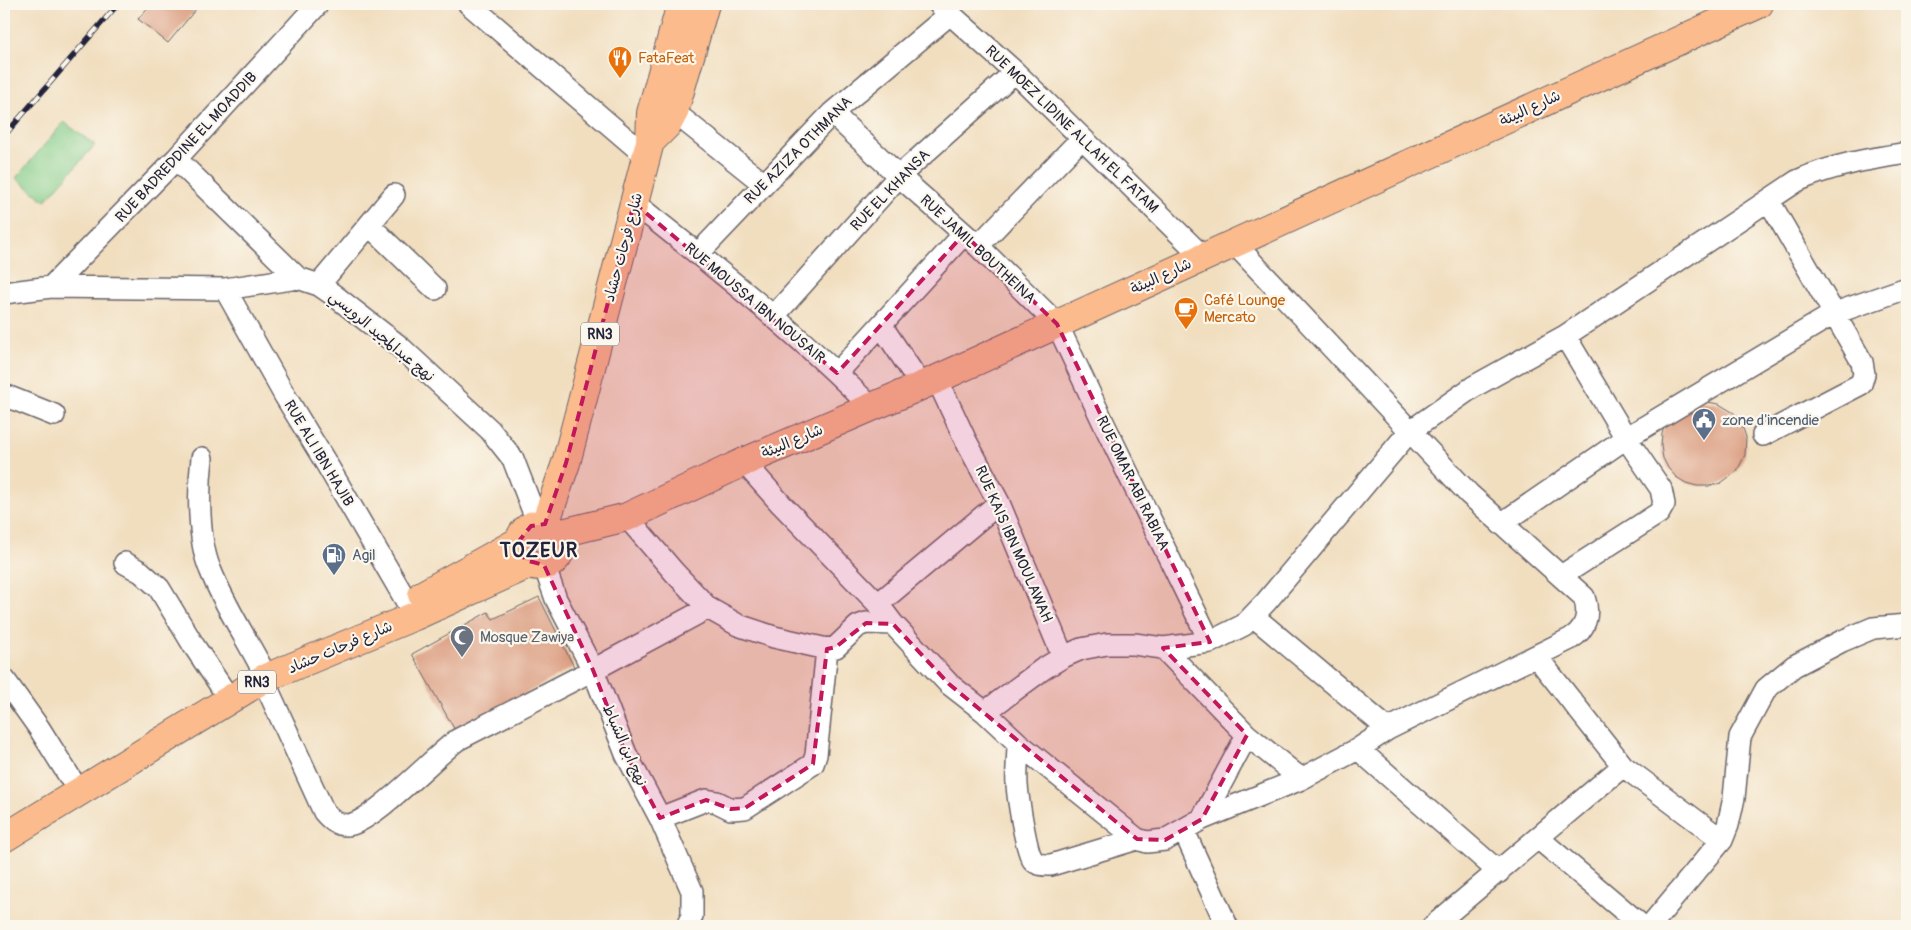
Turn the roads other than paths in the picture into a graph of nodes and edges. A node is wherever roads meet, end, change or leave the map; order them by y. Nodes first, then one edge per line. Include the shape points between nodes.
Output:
1 (318, 4) edge
2 (469, 4) edge
3 (681, 4) edge
4 (705, 4) edge
5 (1759, 4) edge
6 (944, 9) edge
7 (1015, 72) junction
8 (674, 112) junction
9 (832, 113) junction
10 (1082, 138) junction
11 (648, 149) junction
12 (1907, 153) edge
13 (176, 159) junction
14 (898, 176) junction
15 (764, 184) junction
16 (394, 195) dead end
17 (1769, 201) junction
18 (634, 203) junction
19 (369, 225) junction
20 (971, 240) junction
21 (1234, 243) junction
22 (698, 254) junction
23 (1203, 257) junction
24 (298, 278) junction
25 (319, 285) junction
26 (51, 287) junction
27 (1907, 288) edge
28 (225, 289) junction
29 (435, 289) dead end
30 (4, 293) edge
31 (1835, 313) junction
32 (773, 317) junction
33 (1057, 324) junction
34 (881, 325) junction
35 (1565, 336) junction
36 (838, 373) junction
37 (929, 382) junction
38 (4, 395) edge
39 (871, 407) junction
40 (54, 415) dead end
41 (1409, 432) junction
42 (1763, 434) dead end
43 (1626, 438) junction
44 (202, 458) dead end
45 (744, 462) junction
46 (999, 503) junction
47 (627, 516) junction
48 (1501, 524) junction
49 (539, 542) junction
50 (126, 563) dead end
51 (1561, 576) junction
52 (878, 604) junction
53 (708, 608) junction
54 (412, 609) junction
55 (1253, 616) junction
56 (893, 624) junction
57 (1907, 625) edge
58 (1210, 642) junction
59 (1163, 648) junction
60 (827, 649) junction
61 (1063, 656) junction
62 (1536, 656) junction
63 (593, 670) junction
64 (262, 672) junction
65 (4, 679) edge
66 (222, 688) junction
67 (985, 712) junction
68 (1388, 729) junction
69 (1247, 735) junction
70 (1018, 742) junction
71 (1358, 749) junction
72 (1623, 766) junction
73 (71, 779) junction
74 (1301, 779) junction
75 (660, 818) junction
76 (1202, 819) junction
77 (4, 820) edge
78 (1184, 831) junction
79 (4, 838) edge
80 (1538, 838) junction
81 (1137, 839) junction
82 (1722, 840) junction
83 (1498, 872) junction
84 (687, 926) edge
85 (1226, 926) edge
86 (1433, 926) edge
87 (1642, 926) edge
88 (1650, 926) edge

1 - 13 street, RUE BADREDDINE EL MOADDIB
2 - 11 street
3 - 11 main road, شارع فرحات حشاد / RN3 via 651,114
4 - 8 main road
5 - 21 main road, شارع البيئة
6 - 7 street, RUE MOEZ LIDINE ALLAH EL FATAM
6 - 9 street, RUE AZIZA OTHMANA
7 - 10 street, RUE MOEZ LIDINE ALLAH EL FATAM
7 - 14 street, RUE EL KHANSA
8 - 11 main road
8 - 15 street
9 - 14 street, RUE JAMIL BOUTHEINA
9 - 15 street, RUE AZIZA OTHMANA
10 - 20 street
10 - 23 street, RUE MOEZ LIDINE ALLAH EL FATAM
11 - 18 main road, شارع فرحات حشاد / RN3
12 - 17 street via 1825,169 1797,181
13 - 24 street
13 - 26 street, RUE BADREDDINE EL MOADDIB
14 - 20 street, RUE JAMIL BOUTHEINA
14 - 32 street, RUE EL KHANSA
15 - 22 street, RUE AZIZA OTHMANA
16 - 19 street
17 - 31 street
17 - 35 street
18 - 22 street, RUE MOUSSA IBN NOUSAIR
18 - 49 main road, شارع فرحات حشاد / RN3 via 566,463
19 - 25 street
19 - 29 street
20 - 33 street, RUE JAMIL BOUTHEINA
20 - 34 street
21 - 23 main road, شارع البيئة
21 - 41 street
22 - 32 street, RUE MOUSSA IBN NOUSAIR
23 - 33 main road, شارع البيئة
24 - 25 street, نهج عبدالمجيد الرويسي
24 - 28 street, نهج عبدالمجيد الرويسي
25 - 49 street, نهج عبدالمجيد الرويسي via 399,346 490,430 513,459
26 - 28 street, نهج عبدالمجيد الرويسي
26 - 30 street, نهج عبدالمجيد الرويسي
27 - 31 street
28 - 54 street, RUE ALI IBN HAJIB
31 - 42 street via 1862,362 1864,374 1861,384
31 - 43 street
32 - 36 street, RUE MOUSSA IBN NOUSAIR
33 - 37 main road, شارع البيئة
33 - 58 street, RUE OMAR ABI RABIAA
34 - 36 street
34 - 37 street, RUE KAIS IBN MOULAWAH
35 - 41 street via 1473,388
35 - 43 street
36 - 39 street, RUE MOUSSA IBN NOUSAIR
37 - 39 main road, شارع البيئة
37 - 46 street, RUE KAIS IBN MOULAWAH
38 - 40 street
39 - 45 main road, شارع البيئة
41 - 48 street
41 - 55 street
43 - 48 street
43 - 51 street via 1661,489 1664,507
44 - 64 street via 199,479 206,558
45 - 47 main road, شارع البيئة
45 - 52 street
46 - 52 street
46 - 61 street, RUE KAIS IBN MOULAWAH
47 - 49 main road, شارع البيئة
47 - 53 street
48 - 51 street
49 - 54 main road, شارع فرحات حشاد / RN3
49 - 63 street, نهج ابن الشباط via 556,599
50 - 66 street via 159,588
51 - 62 street via 1584,596 1586,620 1577,635
52 - 56 street
53 - 60 street via 738,625
53 - 63 street
54 - 64 main road, شارع فرحات حشاد / RN3
55 - 58 street via 1244,625
55 - 68 street
56 - 60 street via 866,623 858,626 836,647
56 - 67 street via 949,684
57 - 82 street via 1874,628 1854,635 1794,666 1766,689 1740,737 1734,798
58 - 59 street
59 - 61 street via 1107,644
59 - 69 street
60 - 75 street via 813,764 745,808 730,808 706,800
61 - 67 street
62 - 68 street
62 - 72 street
63 - 64 street via 457,740 366,818 349,825 331,820 324,812
63 - 75 street, نهج ابن الشباط via 626,754
64 - 66 main road, شارع فرحات حشاد / RN3
64 - 79 main road, شارع فرحات حشاد / RN3
65 - 73 street
66 - 73 main road, شارع فرحات حشاد / RN3
67 - 70 street
68 - 71 street
69 - 74 street
69 - 76 street
70 - 81 street
70 - 81 street via 1017,785 1027,845 1034,862 1050,865
71 - 74 street
71 - 83 street
72 - 80 street
72 - 82 street
73 - 77 main road, شارع فرحات حشاد / RN3
74 - 76 street
75 - 84 street, نهج ابن الشباط via 692,891 692,911
76 - 78 street
78 - 81 street via 1166,840 1147,842
78 - 85 street
80 - 83 street
80 - 87 street
82 - 88 street
83 - 86 street

